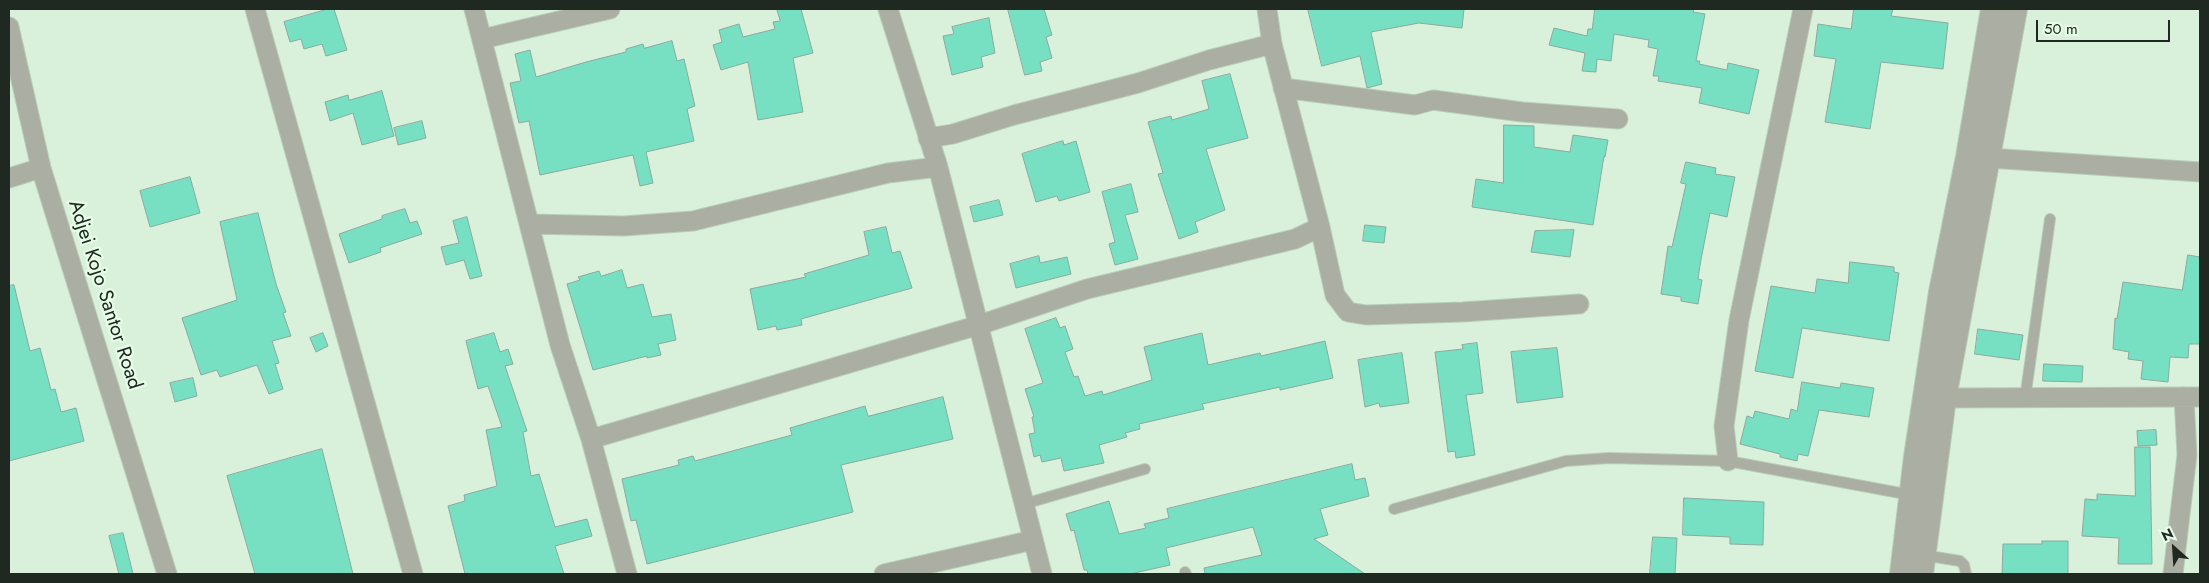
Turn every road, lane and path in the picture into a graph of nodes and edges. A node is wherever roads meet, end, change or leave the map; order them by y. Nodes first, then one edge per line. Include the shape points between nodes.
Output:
1 (255, 9) edge
2 (474, 9) edge
3 (610, 9) edge
4 (888, 9) edge
5 (1267, 9) edge
6 (1803, 9) edge
7 (1993, 9) edge
8 (2014, 9) edge
9 (9, 27) edge
10 (482, 39) junction
11 (1272, 44) junction
12 (1283, 88) junction
13 (1618, 119) dead end
14 (928, 138) junction
15 (1978, 158) junction
16 (938, 167) junction
17 (41, 168) junction
18 (2200, 172) edge
19 (9, 178) edge
20 (2050, 219) dead end
21 (530, 224) junction
22 (1320, 227) junction
23 (1579, 304) dead end
24 (979, 325) junction
25 (2192, 397) edge
26 (1944, 398) junction
27 (2025, 399) junction
28 (591, 439) junction
29 (1728, 461) junction
30 (1145, 469) dead end
31 (1911, 495) junction
32 (1024, 504) junction
33 (1394, 509) dead end
34 (1033, 540) junction
35 (1922, 565) edge
36 (167, 574) edge
37 (413, 574) edge
38 (626, 574) edge
39 (884, 574) edge
40 (1042, 574) edge
41 (1902, 574) edge
42 (1966, 574) edge
43 (2173, 574) edge

1 - 37 street
2 - 10 street
3 - 10 street
4 - 14 street
5 - 11 street
6 - 29 street via 1739,320 1724,426
7 - 15 street
8 - 15 street
9 - 17 street, Adjei Kojo Santor Road
10 - 21 street
11 - 12 street
11 - 14 street via 1129,86
12 - 13 street via 1415,105 1433,100 1522,112
12 - 22 street
14 - 16 street
15 - 18 street
15 - 26 street via 1963,289
15 - 31 street via 1941,292
16 - 21 street via 888,173 693,221 624,226
16 - 24 street
17 - 19 street
17 - 36 street, Adjei Kojo Santor Road
20 - 27 lane
21 - 28 street via 560,346
22 - 23 street via 1335,296 1348,312 1366,315 1463,312
22 - 24 street via 1295,239 1087,289
24 - 28 street
24 - 32 street
25 - 27 street
25 - 43 street
26 - 27 street
26 - 35 street
28 - 38 street
29 - 31 lane
29 - 33 lane via 1609,458 1566,461
30 - 32 lane
31 - 41 street
32 - 34 street
34 - 39 street
34 - 40 street
35 - 42 lane via 1960,561

